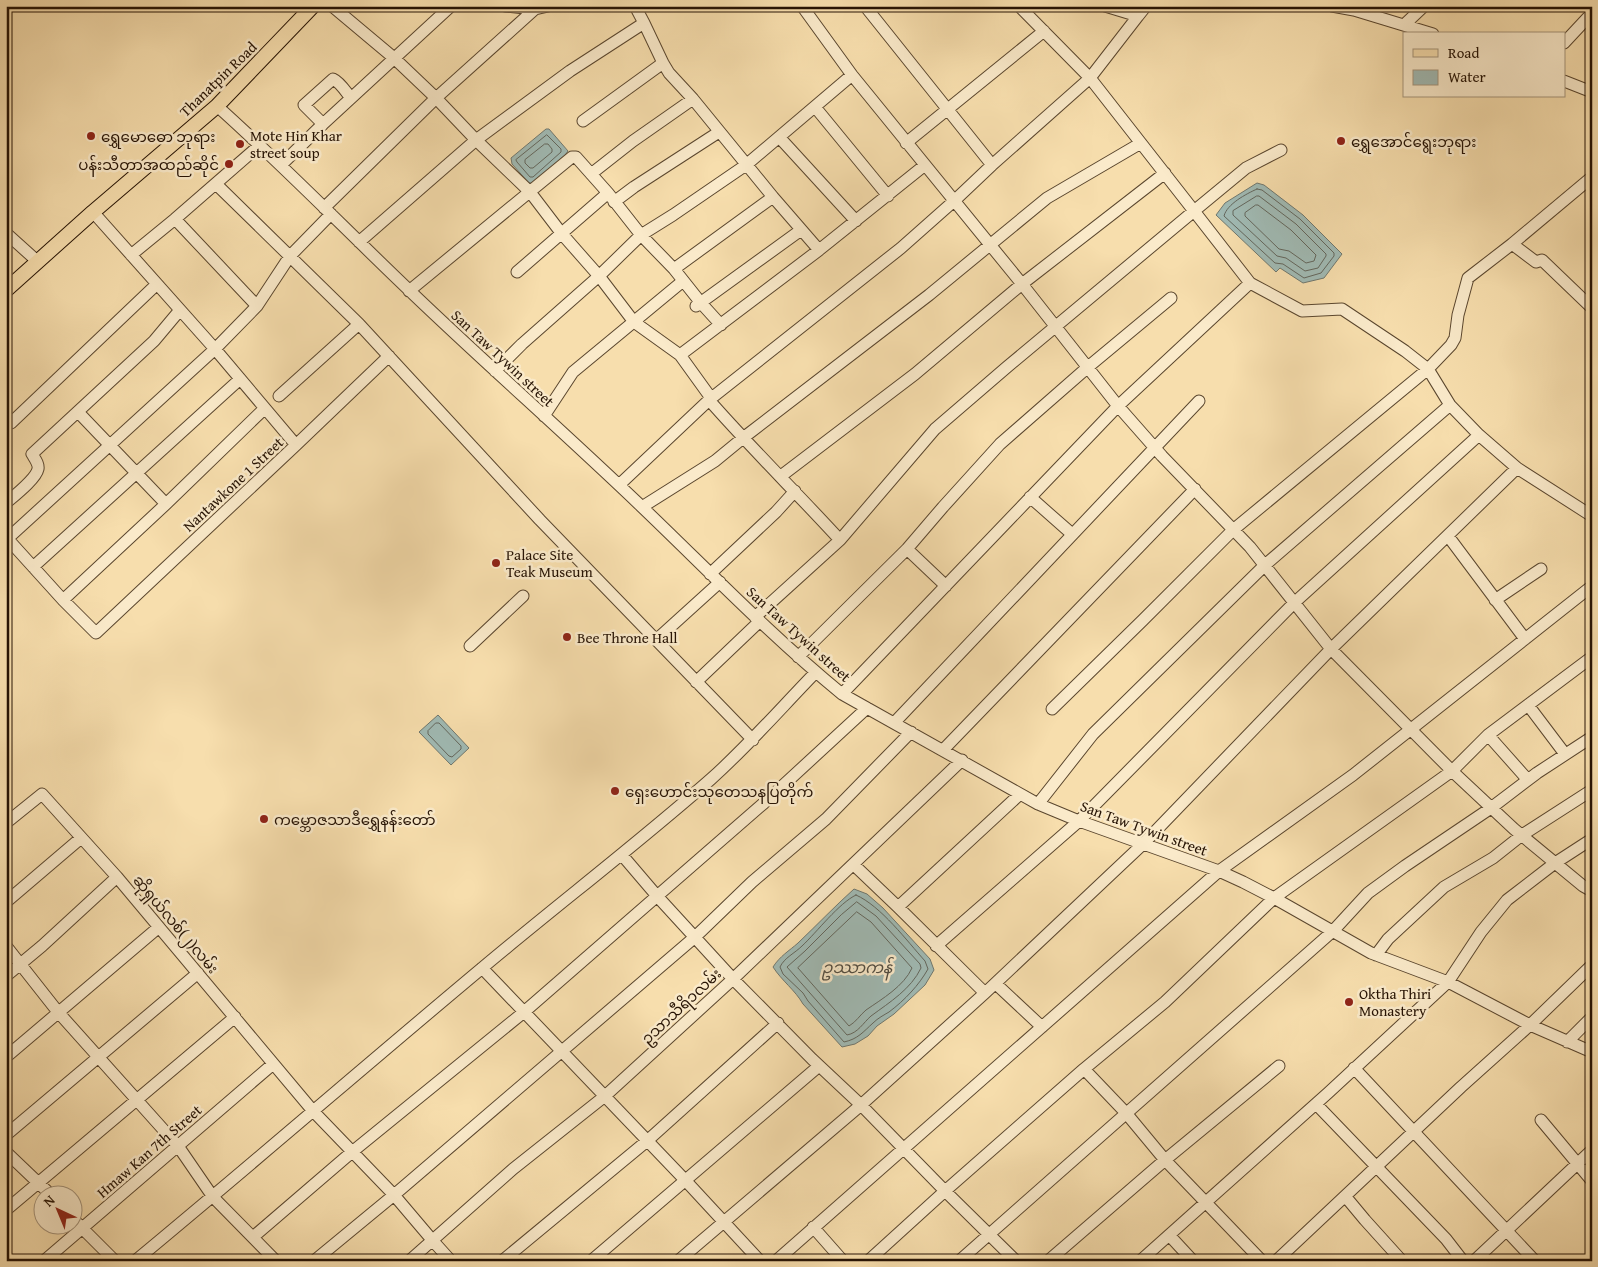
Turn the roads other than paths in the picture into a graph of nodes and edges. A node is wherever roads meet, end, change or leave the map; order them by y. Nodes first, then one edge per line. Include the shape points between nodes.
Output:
1 (313, 6) edge
2 (332, 6) edge
3 (451, 6) edge
4 (505, 6) edge
5 (548, 6) edge
6 (635, 6) edge
7 (802, 6) edge
8 (865, 6) edge
9 (1019, 6) edge
10 (1105, 6) edge
11 (1146, 6) edge
12 (1332, 6) edge
13 (1424, 6) edge
14 (1356, 8) edge
15 (536, 9) junction
16 (1592, 13) edge
17 (1138, 16) junction
18 (644, 23) junction
19 (1404, 25) junction
20 (1044, 31) junction
21 (1427, 32) edge
22 (1566, 41) edge
23 (394, 58) junction
24 (662, 63) junction
25 (852, 76) junction
26 (1090, 78) junction
27 (1566, 82) edge
28 (1592, 92) edge
29 (351, 98) junction
30 (436, 98) junction
31 (693, 99) junction
32 (217, 106) junction
33 (815, 107) junction
34 (947, 110) junction
35 (583, 121) dead end
36 (322, 124) junction
37 (719, 132) junction
38 (779, 137) junction
39 (476, 140) junction
40 (906, 142) junction
41 (1142, 144) junction
42 (260, 145) junction
43 (1281, 150) dead end
44 (280, 165) junction
45 (746, 165) junction
46 (992, 165) junction
47 (925, 166) junction
48 (1165, 173) junction
49 (591, 174) junction
50 (1592, 177) edge
51 (216, 184) junction
52 (530, 192) junction
53 (888, 196) junction
54 (773, 197) junction
55 (611, 198) junction
56 (954, 201) junction
57 (328, 211) junction
58 (1194, 211) junction
59 (93, 212) junction
60 (175, 219) junction
61 (856, 221) junction
62 (801, 230) junction
63 (6, 233) edge
64 (562, 234) junction
65 (641, 235) junction
66 (360, 242) junction
67 (990, 244) junction
68 (1512, 244) junction
69 (820, 250) junction
70 (131, 255) junction
71 (290, 256) junction
72 (37, 261) junction
73 (674, 269) junction
74 (517, 272) dead end
75 (599, 276) junction
76 (683, 280) junction
77 (1250, 283) junction
78 (157, 284) junction
79 (1022, 284) junction
80 (6, 290) edge
81 (409, 291) junction
82 (1171, 298) dead end
83 (698, 304) junction
84 (257, 306) junction
85 (1592, 308) edge
86 (180, 310) junction
87 (634, 322) junction
88 (359, 324) junction
89 (721, 325) junction
90 (1056, 326) junction
91 (215, 349) junction
92 (680, 355) junction
93 (389, 356) junction
94 (1088, 367) junction
95 (1428, 369) junction
96 (495, 371) junction
97 (239, 380) junction
98 (279, 396) dead end
99 (710, 399) junction
100 (1199, 401) dead end
101 (1450, 405) junction
102 (1118, 406) junction
103 (264, 409) junction
104 (78, 412) junction
105 (544, 416) junction
106 (11, 424) dead end
107 (1479, 435) junction
108 (743, 438) junction
109 (110, 444) junction
110 (296, 446) junction
111 (1155, 447) junction
112 (1517, 468) junction
113 (136, 474) junction
114 (782, 476) junction
115 (619, 485) junction
116 (1195, 489) junction
117 (795, 491) junction
118 (1030, 497) junction
119 (6, 503) edge
120 (166, 504) junction
121 (642, 507) junction
122 (1592, 516) edge
123 (1233, 530) junction
124 (1072, 534) junction
125 (1448, 536) junction
126 (7, 538) edge
127 (840, 540) junction
128 (907, 549) junction
129 (1264, 565) junction
130 (33, 567) junction
131 (1541, 570) dead end
132 (710, 574) junction
133 (720, 582) junction
134 (946, 586) junction
135 (1592, 586) edge
136 (524, 596) dead end
137 (63, 600) junction
138 (1495, 600) junction
139 (1294, 603) junction
140 (758, 619) junction
141 (656, 640) junction
142 (1525, 640) junction
143 (470, 646) dead end
144 (1331, 649) junction
145 (798, 656) junction
146 (1592, 656) edge
147 (816, 672) junction
148 (696, 682) junction
149 (842, 694) junction
150 (1528, 705) junction
151 (867, 708) junction
152 (1052, 709) dead end
153 (894, 723) junction
154 (1412, 729) junction
155 (911, 732) junction
156 (1488, 736) junction
157 (1592, 737) edge
158 (752, 740) junction
159 (943, 750) junction
160 (1565, 754) junction
161 (962, 760) junction
162 (1452, 770) junction
163 (1528, 780) junction
164 (1592, 790) edge
165 (1019, 795) junction
166 (1038, 804) junction
167 (1492, 808) junction
168 (1079, 821) junction
169 (6, 823) edge
170 (1522, 835) junction
171 (81, 838) junction
172 (1592, 839) edge
173 (1144, 843) junction
174 (622, 855) junction
175 (1555, 863) junction
176 (854, 865) junction
177 (1219, 871) junction
178 (117, 877) junction
179 (1591, 889) edge
180 (657, 896) junction
181 (1274, 898) junction
182 (6, 902) edge
183 (898, 907) junction
184 (159, 927) junction
185 (1334, 931) junction
186 (695, 936) junction
187 (6, 946) edge
188 (936, 946) junction
189 (1376, 955) junction
190 (21, 963) junction
191 (1592, 965) edge
192 (482, 968) junction
193 (198, 973) junction
194 (6, 976) edge
195 (733, 979) junction
196 (1448, 982) junction
197 (996, 984) junction
198 (985, 994) junction
199 (58, 1012) junction
200 (524, 1012) junction
201 (234, 1017) junction
202 (1592, 1017) edge
203 (778, 1023) junction
204 (1530, 1025) junction
205 (1042, 1027) junction
206 (1568, 1042) junction
207 (561, 1050) junction
208 (1592, 1052) edge
209 (6, 1056) edge
210 (98, 1058) junction
211 (273, 1064) junction
212 (819, 1066) junction
213 (1279, 1066) dead end
214 (1354, 1068) junction
215 (1084, 1069) junction
216 (605, 1096) junction
217 (137, 1099) junction
218 (1316, 1104) junction
219 (861, 1105) junction
220 (313, 1111) junction
221 (1126, 1113) junction
222 (1541, 1120) dead end
223 (1414, 1132) junction
224 (6, 1135) edge
225 (647, 1141) junction
226 (178, 1146) junction
227 (903, 1148) junction
228 (1592, 1150) edge
229 (6, 1152) edge
230 (352, 1152) junction
231 (1165, 1160) junction
232 (1576, 1164) junction
233 (1376, 1167) junction
234 (685, 1180) junction
235 (38, 1182) junction
236 (1592, 1182) edge
237 (945, 1191) junction
238 (394, 1195) junction
239 (1345, 1196) junction
240 (213, 1197) junction
241 (1206, 1202) junction
242 (6, 1210) edge
243 (724, 1222) junction
244 (83, 1228) junction
245 (814, 1228) junction
246 (1506, 1231) junction
247 (1169, 1235) junction
248 (989, 1236) junction
249 (253, 1237) junction
250 (432, 1241) junction
251 (44, 1261) edge
252 (115, 1261) edge
253 (135, 1261) edge
254 (276, 1261) edge
255 (314, 1261) edge
256 (409, 1261) edge
257 (452, 1261) edge
258 (502, 1261) edge
259 (591, 1261) edge
260 (678, 1261) edge
261 (760, 1261) edge
262 (776, 1261) edge
263 (843, 1261) edge
264 (868, 1261) edge
265 (959, 1261) edge
266 (1016, 1261) edge
267 (1048, 1261) edge
268 (1140, 1261) edge
269 (1193, 1261) edge
270 (1262, 1261) edge
271 (1276, 1261) edge
272 (1402, 1261) edge
273 (1463, 1261) edge
274 (1474, 1261) edge
275 (1535, 1261) edge

1 - 32 main road, Thanatpin Road
2 - 23 street
3 - 23 street
4 - 15 street
5 - 15 street
6 - 18 street
7 - 25 street
8 - 34 street
9 - 20 street
10 - 17 street
11 - 17 street
12 - 14 street
13 - 19 street
14 - 19 street
15 - 30 street
16 - 22 street
17 - 26 street
18 - 24 street
18 - 39 street via 570,71
19 - 21 street
20 - 26 street
20 - 34 street
23 - 29 street
23 - 30 street
24 - 31 street
24 - 35 street
25 - 33 street
25 - 40 street
26 - 41 street
26 - 46 street
27 - 28 street
29 - 36 street
29 - 36 street via 333,79 304,105
30 - 39 street
30 - 57 street
31 - 37 street
31 - 49 street
32 - 42 street, San Taw Tywin street
32 - 59 main road, Thanatpin Road
33 - 38 street
33 - 53 street
34 - 40 street
34 - 46 street
36 - 44 street
37 - 45 street
37 - 55 street
38 - 45 street
38 - 61 street
39 - 52 street
39 - 66 street
40 - 47 street
41 - 48 street
41 - 67 street via 1047,198
42 - 44 street, San Taw Tywin street
42 - 51 street
43 - 58 street via 1246,168
44 - 57 street, San Taw Tywin street
45 - 54 street
45 - 65 street
46 - 56 street
47 - 53 street
47 - 56 street
48 - 58 street
48 - 79 street
49 - 52 street via 576,157 572,157
49 - 55 street
50 - 68 street
51 - 60 street
51 - 71 street
52 - 64 street
52 - 81 street
53 - 61 street
54 - 62 street
54 - 73 street
55 - 64 street
55 - 65 street
56 - 67 street
56 - 99 street via 901,248
57 - 66 street, San Taw Tywin street
57 - 71 street
58 - 77 street
58 - 90 street
59 - 70 street
59 - 72 main road, Thanatpin Road
60 - 70 street
60 - 84 street
61 - 69 street
62 - 69 street
62 - 83 street
63 - 72 street
64 - 74 street
64 - 75 street
65 - 73 street
65 - 75 street
66 - 81 street, San Taw Tywin street
67 - 79 street
67 - 108 street via 930,295
68 - 85 street via 1536,262 1542,260
68 - 95 street via 1468,278 1455,338
69 - 89 street
70 - 78 street
71 - 84 street
71 - 88 street
72 - 80 main road, Thanatpin Road
73 - 76 street
75 - 87 street
75 - 96 street
76 - 83 street
76 - 87 street
77 - 95 street via 1302,311 1342,309
77 - 102 street
78 - 86 street
78 - 106 street
79 - 90 street
79 - 114 street via 915,374
81 - 96 street, San Taw Tywin street
82 - 94 street
83 - 89 street
84 - 91 street
86 - 91 street
86 - 104 street via 154,341
87 - 92 street
87 - 105 street via 573,372
88 - 93 street
88 - 98 street
89 - 92 street
90 - 94 street
90 - 127 street via 935,429
91 - 97 street
91 - 109 street
92 - 99 street
93 - 110 street, Nantawkone 1 Street
93 - 141 street
94 - 102 street
94 - 128 street via 1000,444
95 - 101 street
95 - 123 street
96 - 105 street, San Taw Tywin street
97 - 103 street
97 - 113 street
99 - 108 street
99 - 115 street
100 - 111 street
101 - 107 street
101 - 129 street
102 - 111 street
102 - 118 street
103 - 110 street
103 - 120 street
104 - 109 street
104 - 119 street via 32,454 38,470
105 - 115 street, San Taw Tywin street
107 - 112 street
107 - 139 street
108 - 114 street
108 - 121 street via 715,461
109 - 113 street
109 - 126 street
110 - 137 street, Nantawkone 1 Street via 96,633
111 - 116 street
111 - 124 street
112 - 122 street
112 - 125 street
113 - 120 street
113 - 130 street
114 - 117 street
115 - 121 street, San Taw Tywin street
116 - 123 street
116 - 159 street
117 - 127 street
117 - 132 street
118 - 124 street
118 - 134 street
120 - 137 street
121 - 132 street, San Taw Tywin street
123 - 129 street
123 - 152 street
124 - 153 street
125 - 138 street
125 - 144 street
126 - 130 street
127 - 140 street
128 - 134 street
128 - 145 street
129 - 139 street
129 - 166 street via 1093,734
130 - 137 street
131 - 138 street
132 - 133 street, San Taw Tywin street
133 - 140 street, San Taw Tywin street
133 - 141 street
134 - 149 street
135 - 142 street
136 - 143 street
138 - 142 street
139 - 144 street
139 - 168 street
140 - 145 street, San Taw Tywin street
140 - 148 street
141 - 148 street
142 - 154 street
144 - 154 street
144 - 173 street
145 - 147 street, San Taw Tywin street
146 - 150 street
147 - 149 street, San Taw Tywin street
147 - 158 street
148 - 158 street
149 - 151 street, San Taw Tywin street
150 - 156 street
150 - 160 street
151 - 153 street, San Taw Tywin street
151 - 180 street
153 - 155 street, San Taw Tywin street
154 - 162 street
154 - 177 street
155 - 159 street, San Taw Tywin street
155 - 186 street via 826,819
156 - 162 street
156 - 163 street
157 - 160 street
158 - 174 street
159 - 161 street, San Taw Tywin street
160 - 163 street
161 - 165 street, San Taw Tywin street
161 - 176 street, ဥသာသီရိ၁လမ်း
162 - 167 street
162 - 181 street
163 - 167 street
164 - 170 street
165 - 166 street, San Taw Tywin street
165 - 183 street
166 - 168 street, San Taw Tywin street
167 - 170 street
167 - 185 street via 1368,893
168 - 173 street, San Taw Tywin street
168 - 188 street
169 - 171 street, ဆိုရှယ်လစ်(၂)လမ်း via 42,794
170 - 175 street
170 - 189 street via 1493,858 1444,887 1394,933
171 - 178 street, ဆိုရှယ်လစ်(၂)လမ်း
171 - 182 street
172 - 175 street
173 - 177 street, San Taw Tywin street
173 - 197 street
174 - 180 street
174 - 192 street
175 - 179 street
175 - 196 street via 1507,900
176 - 183 street
176 - 195 street, ဥသာသီရိ၁လမ်း
177 - 181 street, San Taw Tywin street
177 - 205 street
178 - 184 street, ဆိုရှယ်လစ်(၂)လမ်း
178 - 190 street
180 - 186 street
180 - 200 street
181 - 185 street, San Taw Tywin street
181 - 215 street via 1165,1002
183 - 188 street
184 - 193 street, ဆိုရှယ်လစ်(၂)လမ်း
184 - 199 street
185 - 189 street, San Taw Tywin street
185 - 221 street
186 - 195 street
186 - 207 street
187 - 190 street
188 - 198 street
189 - 196 street, San Taw Tywin street
190 - 194 street
190 - 199 street
191 - 204 street
192 - 200 street
192 - 220 street
193 - 201 street, ဆိုရှယ်လစ်(၂)လမ်း
193 - 210 street
195 - 203 street
195 - 216 street, ဥသာသီရိ၁လမ်း
196 - 204 street, San Taw Tywin street
196 - 214 street
197 - 198 street
197 - 205 street
198 - 219 street
199 - 209 street
199 - 210 street
200 - 207 street
200 - 230 street
201 - 211 street, ဆိုရှယ်လစ်(၂)လမ်း
201 - 217 street
202 - 206 street
203 - 212 street
203 - 225 street
204 - 206 street, San Taw Tywin street
204 - 223 street
205 - 227 street
206 - 208 street, San Taw Tywin street
207 - 216 street
207 - 238 street
210 - 217 street
210 - 224 street
211 - 220 street, ဆိုရှယ်လစ်(၂)လမ်း
211 - 226 street, Hmaw Kan 7th Street
212 - 219 street
212 - 234 street
213 - 231 street
214 - 218 street
214 - 223 street
215 - 221 street
215 - 237 street
216 - 225 street
216 - 250 street, ဥသာသီရိ၁လမ်း via 513,1169
217 - 226 street
217 - 235 street
218 - 233 street
218 - 241 street
219 - 227 street
219 - 243 street
220 - 230 street, ဆိုရှယ်လစ်(၂)လမ်း
220 - 240 street
221 - 231 street
221 - 248 street
222 - 232 street
223 - 233 street
223 - 246 street
225 - 234 street
225 - 258 street
226 - 240 street
226 - 244 street, Hmaw Kan 7th Street
227 - 237 street
227 - 245 street
228 - 232 street
229 - 235 street
230 - 238 street, ဆိုရှယ်လစ်(၂)လမ်း
230 - 249 street
231 - 241 street
231 - 267 street
232 - 236 street
232 - 246 street
233 - 239 street
233 - 273 street
234 - 243 street
234 - 259 street
235 - 242 street
237 - 248 street
237 - 264 street
238 - 250 street, ဆိုရှယ်လစ်(၂)လမ်း
238 - 255 street
239 - 271 street
239 - 272 street
240 - 249 street
240 - 253 street
241 - 247 street
241 - 270 street
243 - 260 street
243 - 261 street
244 - 251 street, Hmaw Kan 7th Street
244 - 252 street
245 - 262 street
245 - 263 street
246 - 274 street
246 - 275 street
247 - 268 street
247 - 269 street
248 - 265 street
248 - 266 street
249 - 254 street
250 - 256 street, ဥသာသီရိ၁လမ်း
250 - 257 street, ဆိုရှယ်လစ်(၂)လမ်း

